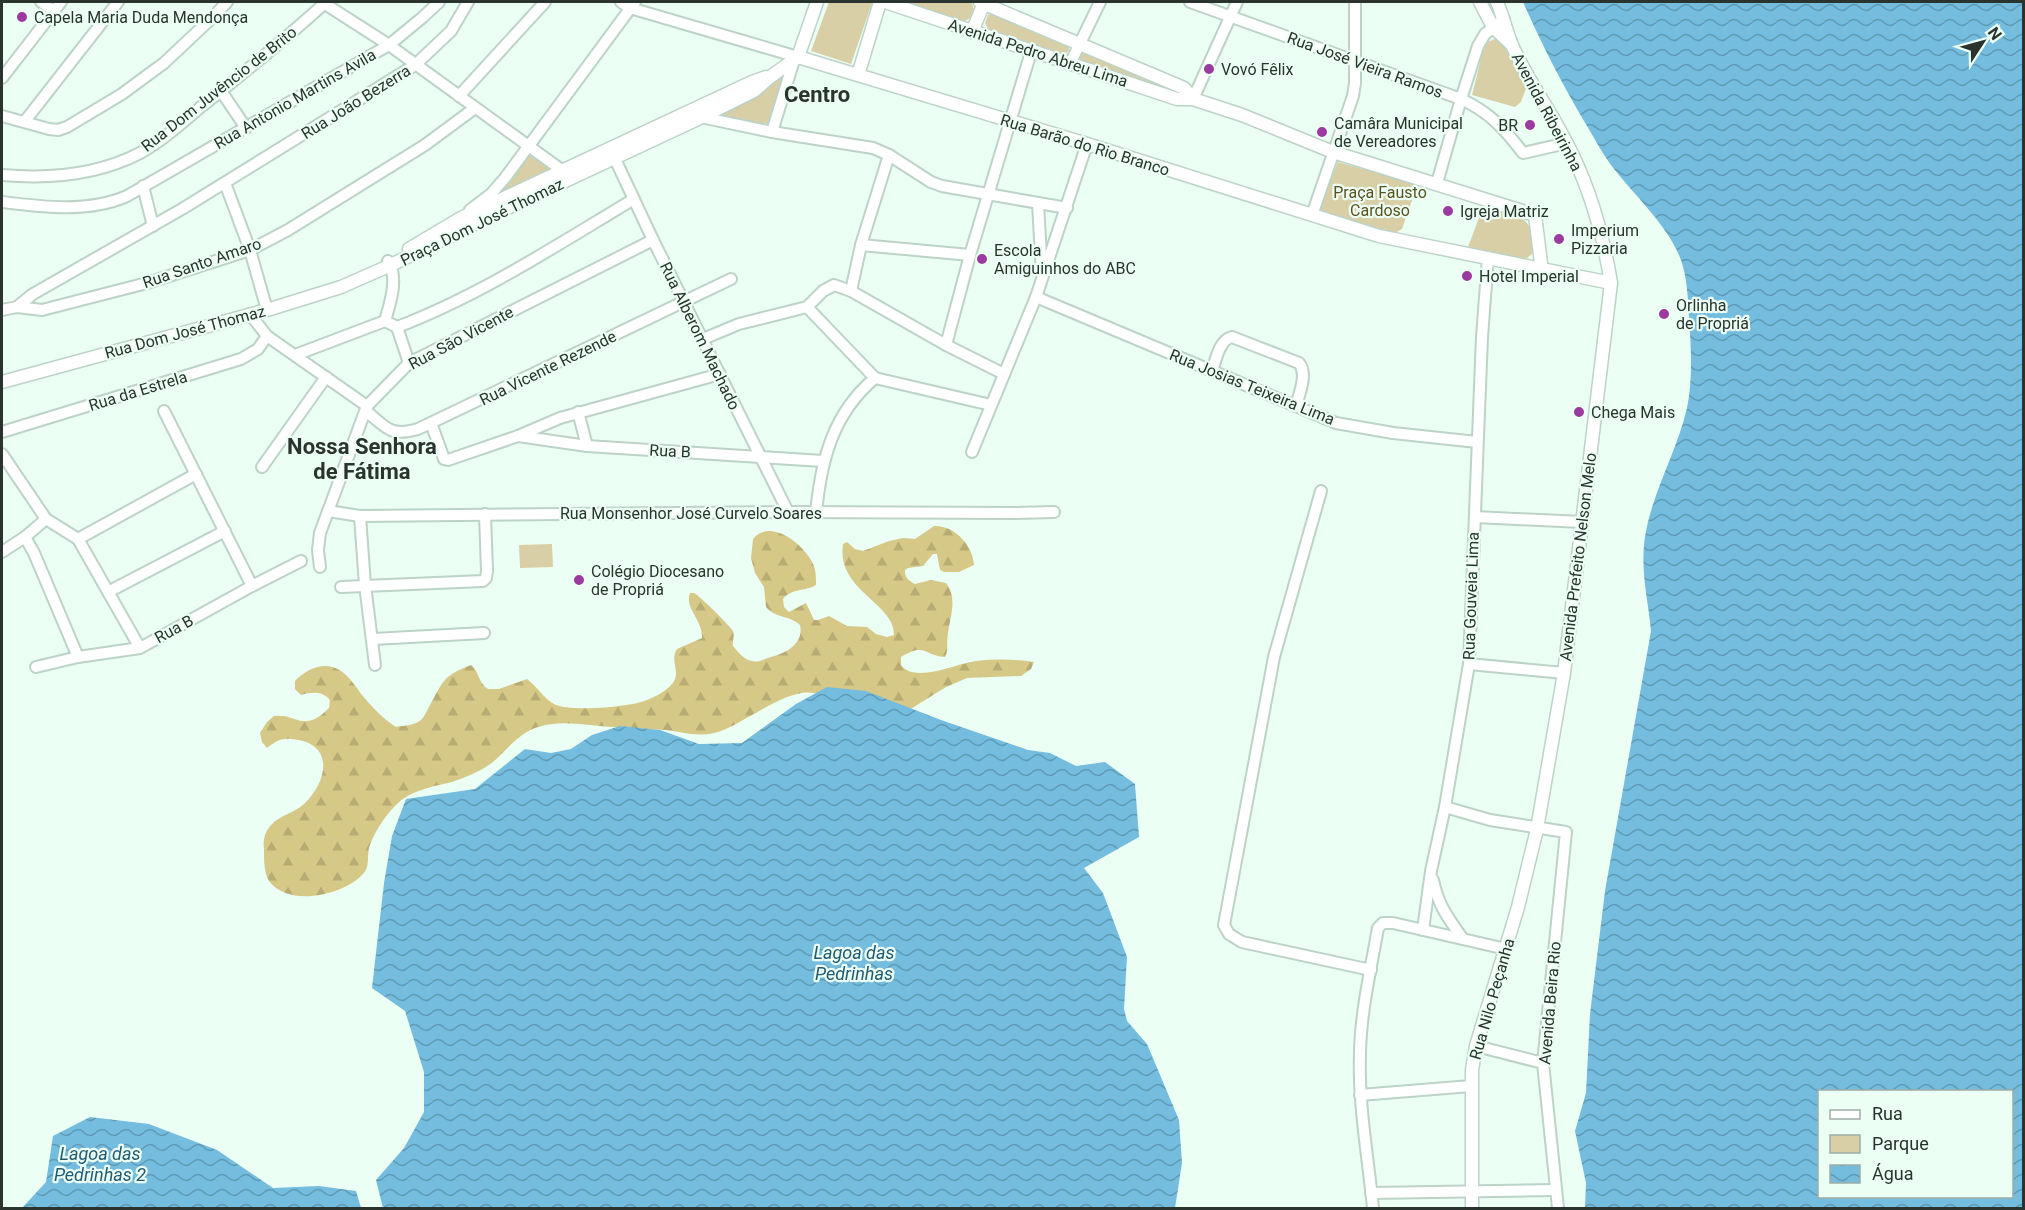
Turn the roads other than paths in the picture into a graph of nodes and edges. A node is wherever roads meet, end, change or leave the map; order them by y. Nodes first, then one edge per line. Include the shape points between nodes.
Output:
1 (41, 2) edge
2 (61, 2) edge
3 (118, 2) edge
4 (227, 2) edge
5 (324, 2) edge
6 (439, 2) edge
7 (468, 2) edge
8 (545, 2) edge
9 (817, 2) edge
10 (883, 2) edge
11 (982, 2) edge
12 (1100, 2) edge
13 (1190, 2) edge
14 (1238, 2) edge
15 (1355, 2) edge
16 (1480, 2) edge
17 (1497, 2) edge
18 (628, 4) edge
19 (54, 11) junction
20 (1232, 17) junction
21 (1504, 19) junction
22 (1493, 27) junction
23 (972, 32) junction
24 (1080, 44) junction
25 (389, 45) junction
26 (1511, 45) junction
27 (1031, 52) junction
28 (796, 59) junction
29 (1355, 62) junction
30 (1071, 64) junction
31 (415, 65) junction
32 (858, 75) junction
33 (770, 76) junction
34 (2, 78) edge
35 (221, 91) junction
36 (459, 96) junction
37 (1193, 99) junction
38 (1461, 99) junction
39 (475, 108) junction
40 (687, 112) junction
41 (2, 116) edge
42 (700, 118) junction
43 (25, 121) junction
44 (1011, 122) junction
45 (246, 128) junction
46 (772, 132) junction
47 (1567, 142) junction
48 (1087, 144) junction
49 (528, 146) junction
50 (1333, 152) junction
51 (889, 155) junction
52 (615, 159) junction
53 (2, 175) edge
54 (567, 175) junction
55 (225, 183) junction
56 (1437, 183) junction
57 (143, 186) junction
58 (988, 196) junction
59 (634, 199) junction
60 (2, 202) edge
61 (1038, 203) junction
62 (503, 205) junction
63 (1067, 208) junction
64 (1312, 215) junction
65 (461, 218) junction
66 (153, 226) junction
67 (653, 240) junction
68 (861, 245) junction
69 (250, 250) junction
70 (970, 255) junction
71 (1488, 258) junction
72 (390, 263) junction
73 (1542, 271) junction
74 (731, 279) dead end
75 (1042, 281) junction
76 (1611, 283) junction
77 (851, 291) junction
78 (1036, 297) junction
79 (684, 302) junction
80 (17, 307) junction
81 (807, 307) junction
82 (2, 310) edge
83 (267, 310) junction
84 (250, 314) junction
85 (385, 321) junction
86 (397, 327) junction
87 (267, 336) junction
88 (704, 339) junction
89 (946, 345) junction
90 (295, 355) junction
91 (409, 363) junction
92 (1212, 371) junction
93 (720, 374) junction
94 (1004, 374) junction
95 (326, 377) junction
96 (875, 378) junction
97 (2, 382) edge
98 (991, 405) junction
99 (1296, 406) junction
100 (366, 409) junction
101 (164, 411) dead end
102 (578, 412) junction
103 (431, 423) junction
104 (2, 432) edge
105 (518, 436) junction
106 (1477, 442) junction
107 (587, 446) junction
108 (972, 452) dead end
109 (2, 454) edge
110 (759, 456) junction
111 (823, 461) junction
112 (262, 466) dead end
113 (196, 474) junction
114 (1320, 491) dead end
115 (328, 511) junction
116 (788, 512) junction
117 (1054, 512) dead end
118 (816, 513) junction
119 (485, 514) junction
120 (360, 516) junction
121 (1475, 517) junction
122 (46, 519) junction
123 (1582, 522) junction
124 (225, 531) junction
125 (25, 537) junction
126 (78, 539) junction
127 (2, 552) edge
128 (301, 561) dead end
129 (320, 567) dead end
130 (365, 585) junction
131 (252, 586) junction
132 (341, 587) dead end
133 (108, 592) junction
134 (484, 633) dead end
135 (373, 639) junction
136 (140, 648) junction
137 (78, 657) junction
138 (1469, 664) junction
139 (375, 665) dead end
140 (36, 667) dead end
141 (1564, 673) junction
142 (1445, 807) junction
143 (1537, 829) junction
144 (1431, 871) junction
145 (1423, 930) junction
146 (1462, 939) junction
147 (1506, 949) junction
148 (1371, 970) junction
149 (1476, 1046) junction
150 (1543, 1063) junction
151 (1472, 1086) junction
152 (1360, 1095) junction
153 (1555, 1190) junction
154 (1473, 1191) junction
155 (1371, 1193) junction
156 (1373, 1209) edge
157 (1472, 1209) edge
158 (1558, 1209) edge

1 - 19 street
2 - 19 street
3 - 43 street
4 - 43 street via 164,63 85,117 58,130
5 - 25 street
5 - 35 street, Rua Dom Juvêncio de Brito
6 - 25 street, Rua Antonio Martins Avila
7 - 31 street, Rua João Bezerra via 452,31
8 - 36 street
9 - 28 main road
10 - 23 main road, Avenida Pedro Abreu Lima
10 - 32 main road
11 - 23 main road
11 - 24 main road, Avenida Pedro Abreu Lima
12 - 24 street
13 - 20 street, Rua José Vieira Ramos
14 - 20 street
15 - 29 street
16 - 22 main road, Avenida Ribeirinha
17 - 21 main road, Avenida Ribeirinha
18 - 28 street
18 - 49 street
19 - 34 street
20 - 29 street, Rua José Vieira Ramos
20 - 37 street
21 - 22 street
21 - 26 main road, Avenida Ribeirinha
22 - 26 main road, Avenida Ribeirinha
22 - 38 street via 1478,45
23 - 27 main road, Avenida Pedro Abreu Lima
24 - 30 street
24 - 37 main road, Avenida Pedro Abreu Lima via 1184,88
25 - 31 street
25 - 45 street, Rua Antonio Martins Avila
26 - 47 main road, Avenida Ribeirinha
27 - 30 main road, Avenida Pedro Abreu Lima
27 - 44 street
28 - 32 main road, Rua Barão do Rio Branco
28 - 33 main road
28 - 46 street
29 - 38 street, Rua José Vieira Ramos
29 - 50 street via 1353,96
30 - 37 main road, Avenida Pedro Abreu Lima via 1177,99
31 - 36 street
31 - 55 street, Rua João Bezerra
32 - 44 main road, Rua Barão do Rio Branco
33 - 40 main road
33 - 42 main road via 754,91
35 - 45 street
35 - 53 street, Rua Dom Juvêncio de Brito via 140,153 69,175
36 - 39 street
37 - 50 main road, Avenida Pedro Abreu Lima
38 - 47 street, Rua José Vieira Ramos via 1480,107 1523,153
38 - 56 street
39 - 49 street
39 - 69 street, Rua Santo Amaro via 425,145
40 - 42 street
40 - 54 main road
41 - 43 street
42 - 46 street
42 - 52 main road
44 - 48 main road, Rua Barão do Rio Branco
44 - 58 street
45 - 57 street, Rua Antonio Martins Avila
46 - 51 street via 858,145
47 - 76 main road, Avenida Ribeirinha via 1594,211
48 - 63 street
48 - 64 main road, Rua Barão do Rio Branco
49 - 54 street, Praça Dom José Thomaz
49 - 65 street, Praça Dom José Thomaz via 491,194
50 - 56 main road
50 - 64 street
51 - 58 street via 931,182
51 - 68 street
52 - 54 main road
52 - 59 street, Rua Alberom Machado
54 - 62 main road, Praça Dom José Thomaz
55 - 66 street, Rua João Bezerra
55 - 69 street
56 - 73 main road via 1535,215
57 - 60 street, Rua Antonio Martins Avila via 111,203 95,205
57 - 66 street
58 - 61 street
58 - 70 street
59 - 67 street, Rua Alberom Machado
59 - 86 street via 470,295
61 - 63 street
61 - 75 street
62 - 65 main road
62 - 72 main road, Praça Dom José Thomaz
63 - 75 street
64 - 71 main road via 1379,236
65 - 72 main road, Praça Dom José Thomaz
66 - 80 street, Rua João Bezerra
67 - 79 street, Rua Alberom Machado
67 - 91 street, Rua São Vicente
68 - 70 street
68 - 77 street
69 - 80 street, Rua Santo Amaro via 147,283 42,310
69 - 83 street
70 - 89 street
71 - 73 main road
71 - 106 street, Rua Gouveia Lima
72 - 83 main road, Rua Dom José Thomaz via 365,277
72 - 85 street via 392,293
73 - 76 main road
74 - 79 street, Rua Vicente Rezende
75 - 78 street
76 - 123 main road, Avenida Prefeito Nelson Melo
77 - 81 street via 831,285
77 - 89 street
78 - 92 street, Rua Josias Teixeira Lima
78 - 94 street
79 - 88 street, Rua Alberom Machado
79 - 103 street, Rua Vicente Rezende
80 - 82 street, Rua Santo Amaro
81 - 88 street via 740,324
81 - 96 street
83 - 84 main road, Rua Dom José Thomaz
84 - 87 street
84 - 97 main road, Rua Dom José Thomaz
85 - 86 street
85 - 90 street
86 - 91 street
87 - 90 street
87 - 104 street, Rua da Estrela via 258,349 241,359
88 - 93 street, Rua Alberom Machado
89 - 94 street
90 - 95 street
91 - 100 street, Rua São Vicente
92 - 99 street, Rua Josias Teixeira Lima
92 - 99 street via 1226,339 1232,337 1299,363 1303,375
93 - 102 street
93 - 110 street, Rua Alberom Machado
94 - 98 street
95 - 100 street
95 - 112 street
96 - 98 street
96 - 111 street via 845,412
98 - 108 street
99 - 106 street, Rua Josias Teixeira Lima via 1336,423
100 - 103 street, Rua Vicente Rezende via 397,433
100 - 115 street, Rua São Vicente
101 - 113 street
102 - 105 street
102 - 107 street
103 - 105 street via 444,459
105 - 107 street, Rua B
106 - 121 street, Rua Gouveia Lima
107 - 110 street, Rua B
109 - 122 street
110 - 111 street, Rua B
110 - 116 street, Rua Alberom Machado
111 - 118 street
113 - 124 street
113 - 126 street
114 - 148 street via 1274,657 1224,926 1242,942
115 - 120 street, Rua Monsenhor José Curvelo Soares
115 - 129 street, Rua São Vicente via 320,533
116 - 118 street, Rua Monsenhor José Curvelo Soares
116 - 119 street, Rua Monsenhor José Curvelo Soares
117 - 118 street, Rua Monsenhor José Curvelo Soares
119 - 120 street, Rua Monsenhor José Curvelo Soares
119 - 130 street via 485,580
120 - 130 street
121 - 123 street
121 - 138 street, Rua Gouveia Lima
122 - 125 street
122 - 126 street
123 - 141 main road, Avenida Prefeito Nelson Melo
124 - 131 street
124 - 133 street
125 - 127 street
125 - 137 street
126 - 133 street
128 - 131 street, Rua B
130 - 132 street
130 - 135 street
131 - 136 street, Rua B
133 - 136 street
134 - 135 street
135 - 139 street
136 - 137 street, Rua B
137 - 140 street, Rua B
138 - 141 street
138 - 142 street, Rua Gouveia Lima
141 - 143 main road, Avenida Prefeito Nelson Melo
142 - 143 street
142 - 144 street, Rua Gouveia Lima
143 - 147 main road, Rua Nilo Peçanha
143 - 150 street, Avenida Beira Rio via 1566,832
144 - 145 street, Rua Gouveia Lima
144 - 146 street via 1444,914
145 - 146 street
145 - 148 street via 1388,922 1380,925
146 - 147 street
147 - 149 main road, Rua Nilo Peçanha
148 - 152 street via 1360,1049
149 - 150 street
149 - 151 main road, Rua Nilo Peçanha
150 - 153 street, Avenida Beira Rio
151 - 152 street
151 - 154 main road, Rua Nilo Peçanha
152 - 155 street
153 - 154 street
153 - 158 street, Avenida Beira Rio
154 - 155 street
154 - 157 main road, Rua Nilo Peçanha
155 - 156 street

